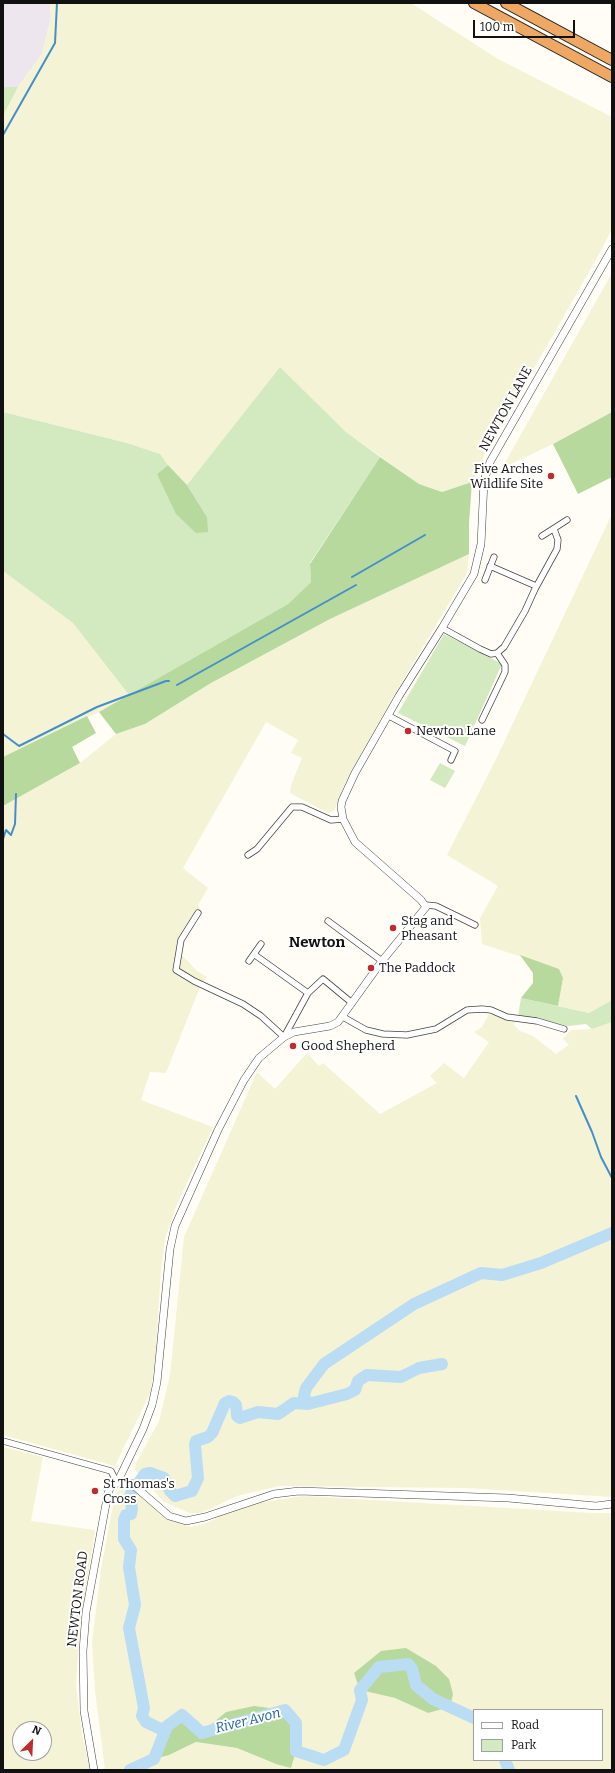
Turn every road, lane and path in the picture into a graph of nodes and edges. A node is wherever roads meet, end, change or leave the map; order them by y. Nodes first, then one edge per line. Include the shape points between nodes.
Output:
1 (474, 3) edge
2 (506, 3) edge
3 (612, 60) edge
4 (612, 77) edge
5 (612, 249) edge
6 (567, 520) dead end
7 (554, 529) junction
8 (542, 536) dead end
9 (494, 557) dead end
10 (490, 566) junction
11 (485, 580) dead end
12 (536, 586) junction
13 (442, 628) junction
14 (497, 653) junction
15 (389, 716) junction
16 (482, 720) dead end
17 (451, 760) dead end
18 (343, 820) junction
19 (248, 855) dead end
20 (425, 907) junction
21 (198, 913) dead end
22 (328, 921) dead end
23 (475, 925) dead end
24 (261, 944) dead end
25 (254, 955) junction
26 (382, 961) junction
27 (249, 962) dead end
28 (308, 993) junction
29 (352, 1003) junction
30 (342, 1017) junction
31 (564, 1029) dead end
32 (284, 1037) junction
33 (3, 1441) edge
34 (117, 1483) junction
35 (612, 1504) edge
36 (94, 1770) edge

1 - 4 highway
2 - 3 highway
5 - 13 street, NEWTON LANE via 490,462 484,481 480,552 474,574
6 - 7 street
7 - 8 street
7 - 12 street via 558,540 557,549
9 - 10 street
10 - 11 street
10 - 12 street
12 - 14 street via 522,617 504,647
13 - 14 street via 480,649 491,654
13 - 15 street, NEWTON LANE
14 - 16 street via 505,665 505,672
15 - 17 street via 455,750
15 - 18 street, NEWTON LANE via 345,792 341,807
18 - 19 street via 331,820 302,807 292,807 257,849
18 - 20 street, NEWTON LANE via 355,842
20 - 23 street via 436,906
20 - 26 street
21 - 32 street via 181,940 176,970 243,1004
22 - 26 street
24 - 25 street
25 - 27 street
25 - 28 street
26 - 29 street
28 - 29 street via 323,979
28 - 32 street
29 - 30 street
30 - 31 street via 366,1030 407,1035 436,1029 467,1010 482,1009
30 - 32 street via 330,1026 294,1032
32 - 34 street, NEWTON ROAD via 259,1058 244,1080 218,1130 175,1226 170,1249 157,1382 152,1405 144,1429
33 - 34 street via 111,1471
34 - 35 street via 131,1483 169,1516 186,1521 274,1494 299,1492 508,1498 596,1506
34 - 36 street, NEWTON ROAD via 111,1486 105,1507 85,1620 84,1711

